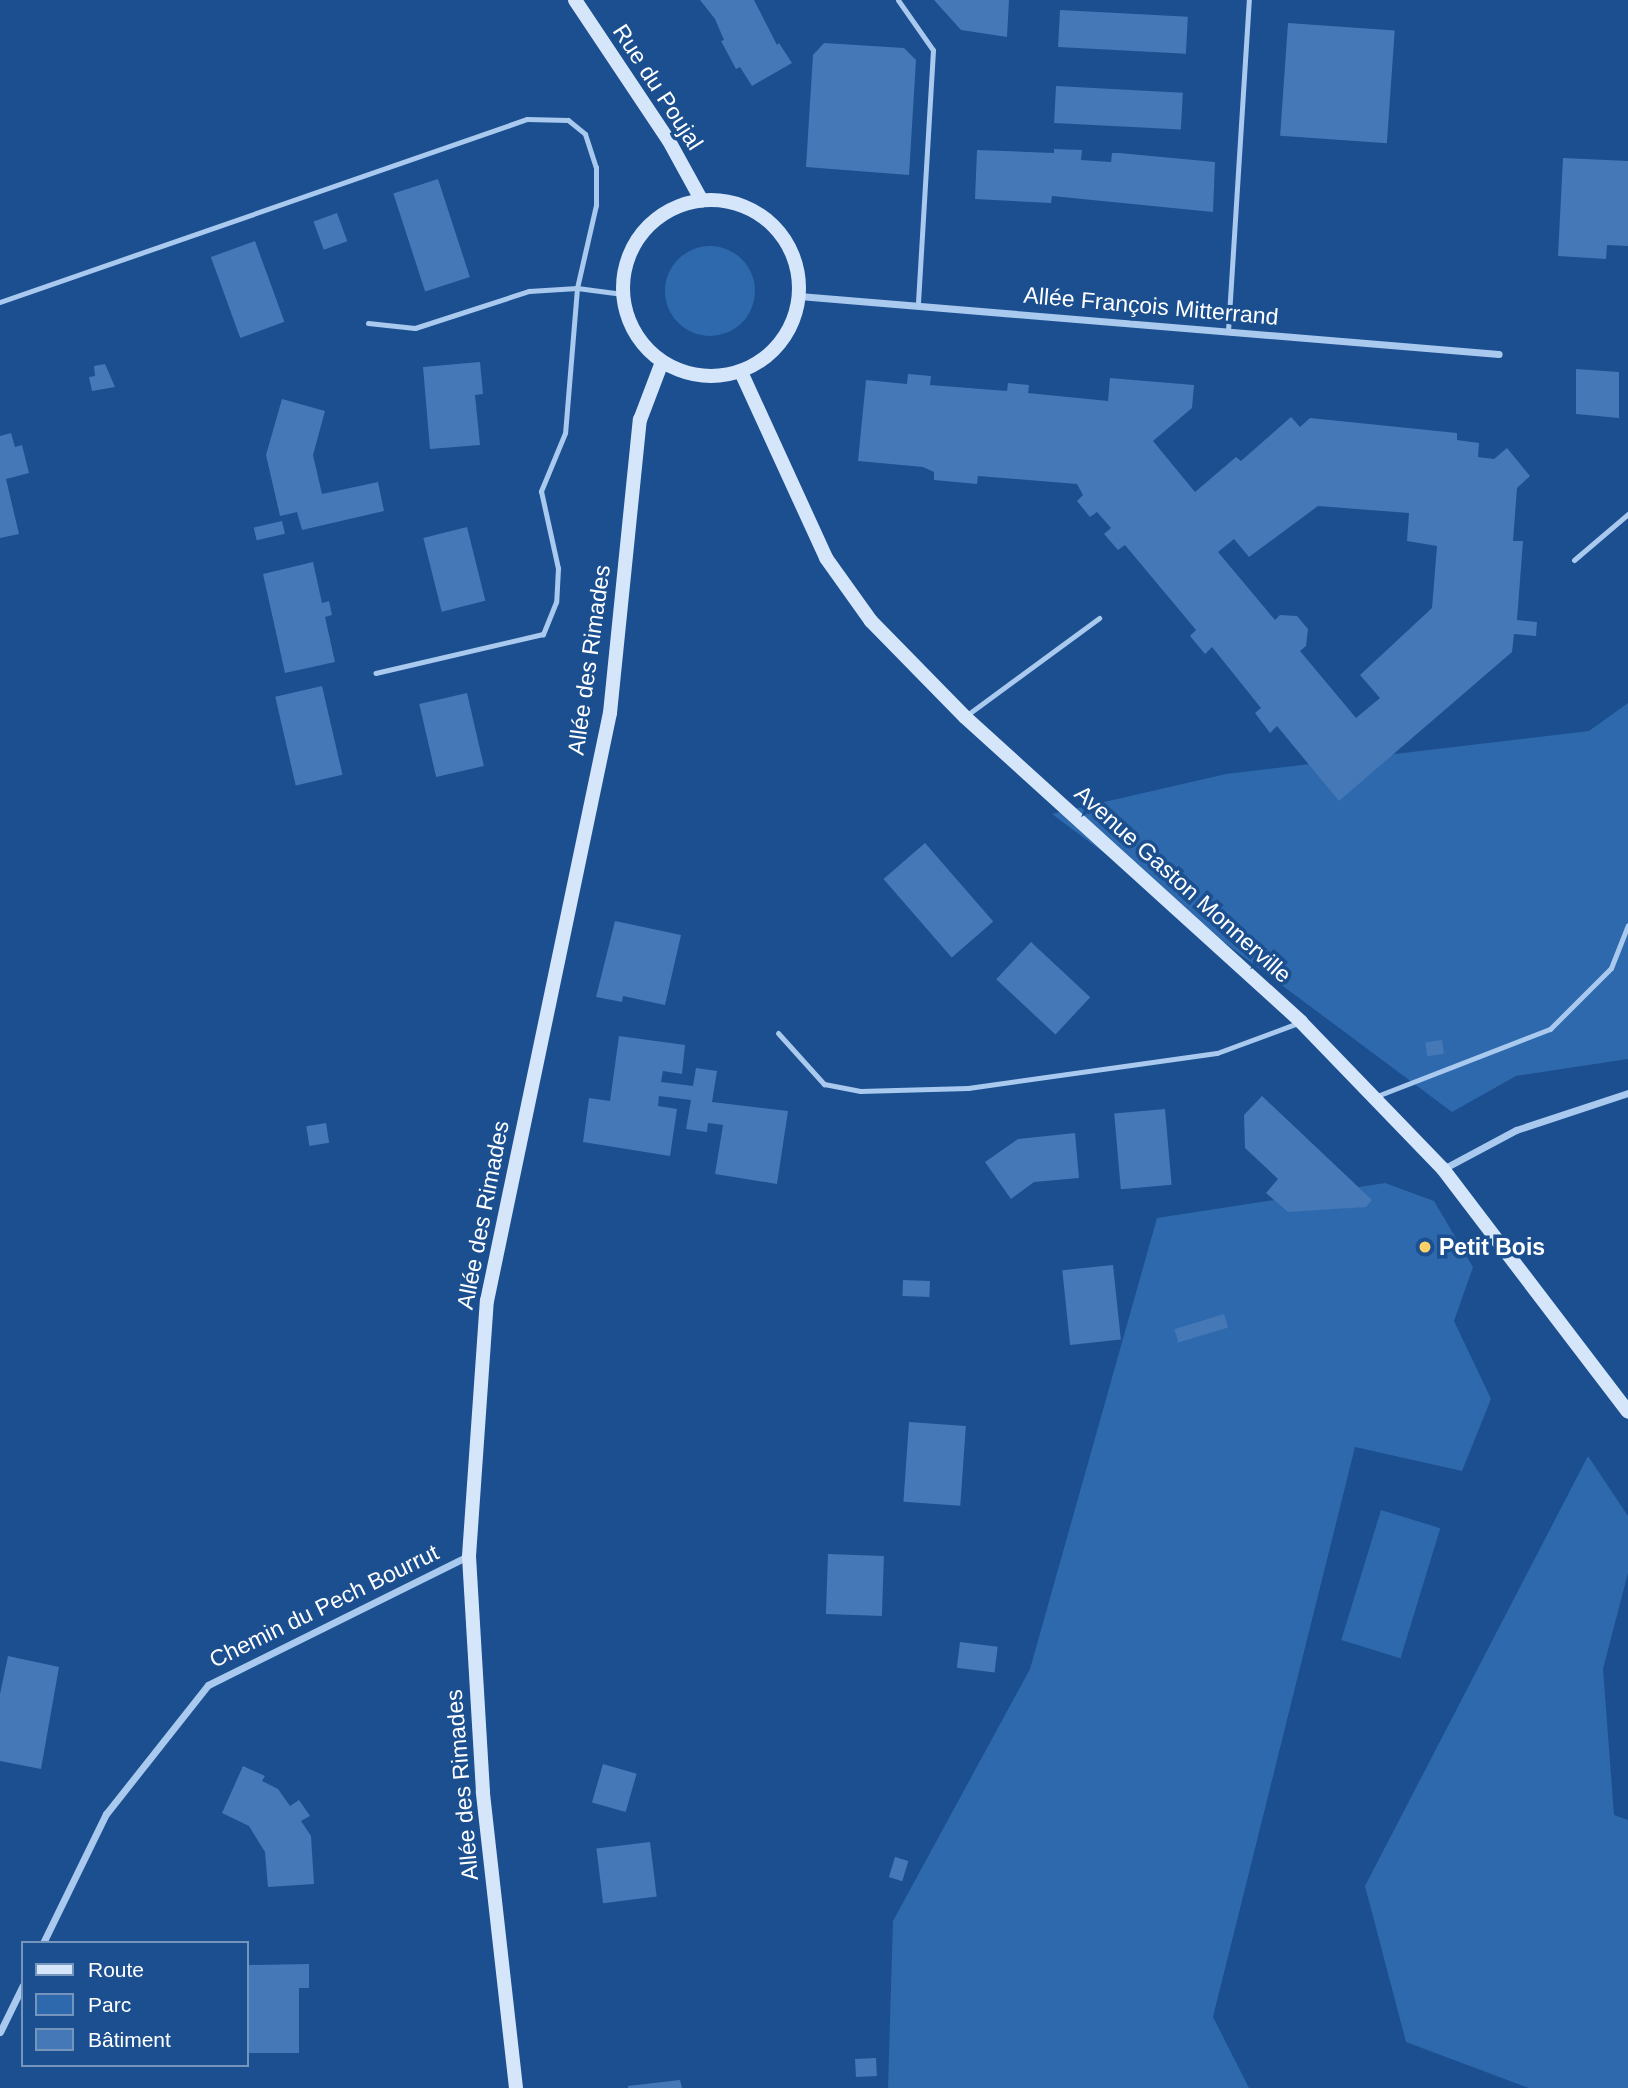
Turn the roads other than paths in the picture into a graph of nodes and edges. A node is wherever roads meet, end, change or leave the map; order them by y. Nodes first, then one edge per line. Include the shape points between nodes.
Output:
1 (575, 0) edge
2 (898, 0) edge
3 (1249, 0) edge
4 (702, 201) junction
5 (577, 288) junction
6 (623, 294) junction
7 (799, 296) junction
8 (0, 302) edge
9 (918, 306) junction
10 (368, 323) dead end
11 (1228, 331) junction
12 (1499, 354) dead end
13 (662, 362) junction
14 (741, 372) junction
15 (1628, 514) edge
16 (1574, 560) dead end
17 (1099, 618) dead end
18 (375, 673) dead end
19 (965, 717) junction
20 (1628, 925) edge
21 (1301, 1022) junction
22 (778, 1033) dead end
23 (1628, 1093) edge
24 (1374, 1098) junction
25 (1443, 1169) junction
26 (1628, 1412) edge
27 (469, 1556) junction
28 (45, 1941) edge
29 (21, 1989) edge
30 (0, 2032) edge
31 (516, 2088) edge

1 - 4 main road, Rue du Poujal via 669,141
2 - 9 lane via 933,50
3 - 11 lane
4 - 6 main road via 676,208 644,232 625,267
4 - 7 main road via 728,202 773,225 798,270
5 - 6 lane
5 - 8 lane via 596,205 596,167 585,134 568,120 527,119
5 - 10 lane via 529,291 415,328
5 - 18 lane via 565,433 541,491 558,568 556,602 543,634
6 - 13 main road via 629,320 642,344
7 - 9 street, Allée François Mitterrand
7 - 14 main road via 794,320 781,342 763,360
9 - 11 street, Allée François Mitterrand
11 - 12 street, Allée François Mitterrand
13 - 14 main road via 687,373
13 - 27 main road, Allée des Rimades via 640,420 610,713 487,1301
14 - 19 main road, Avenue Gaston Monnerville via 826,558 871,621
15 - 16 lane
17 - 19 lane
19 - 21 main road, Avenue Gaston Monnerville
20 - 24 lane via 1611,968 1550,1029
21 - 22 lane via 1217,1053 968,1088 887,1090 824,1084
21 - 24 main road, Avenue Gaston Monnerville
23 - 25 street via 1516,1130
24 - 25 main road, Avenue Gaston Monnerville
25 - 26 main road, Avenue Gaston Monnerville
27 - 28 street, Chemin du Pech Bourrut via 208,1685 106,1814
27 - 31 main road, Allée des Rimades via 482,1792
29 - 30 street

